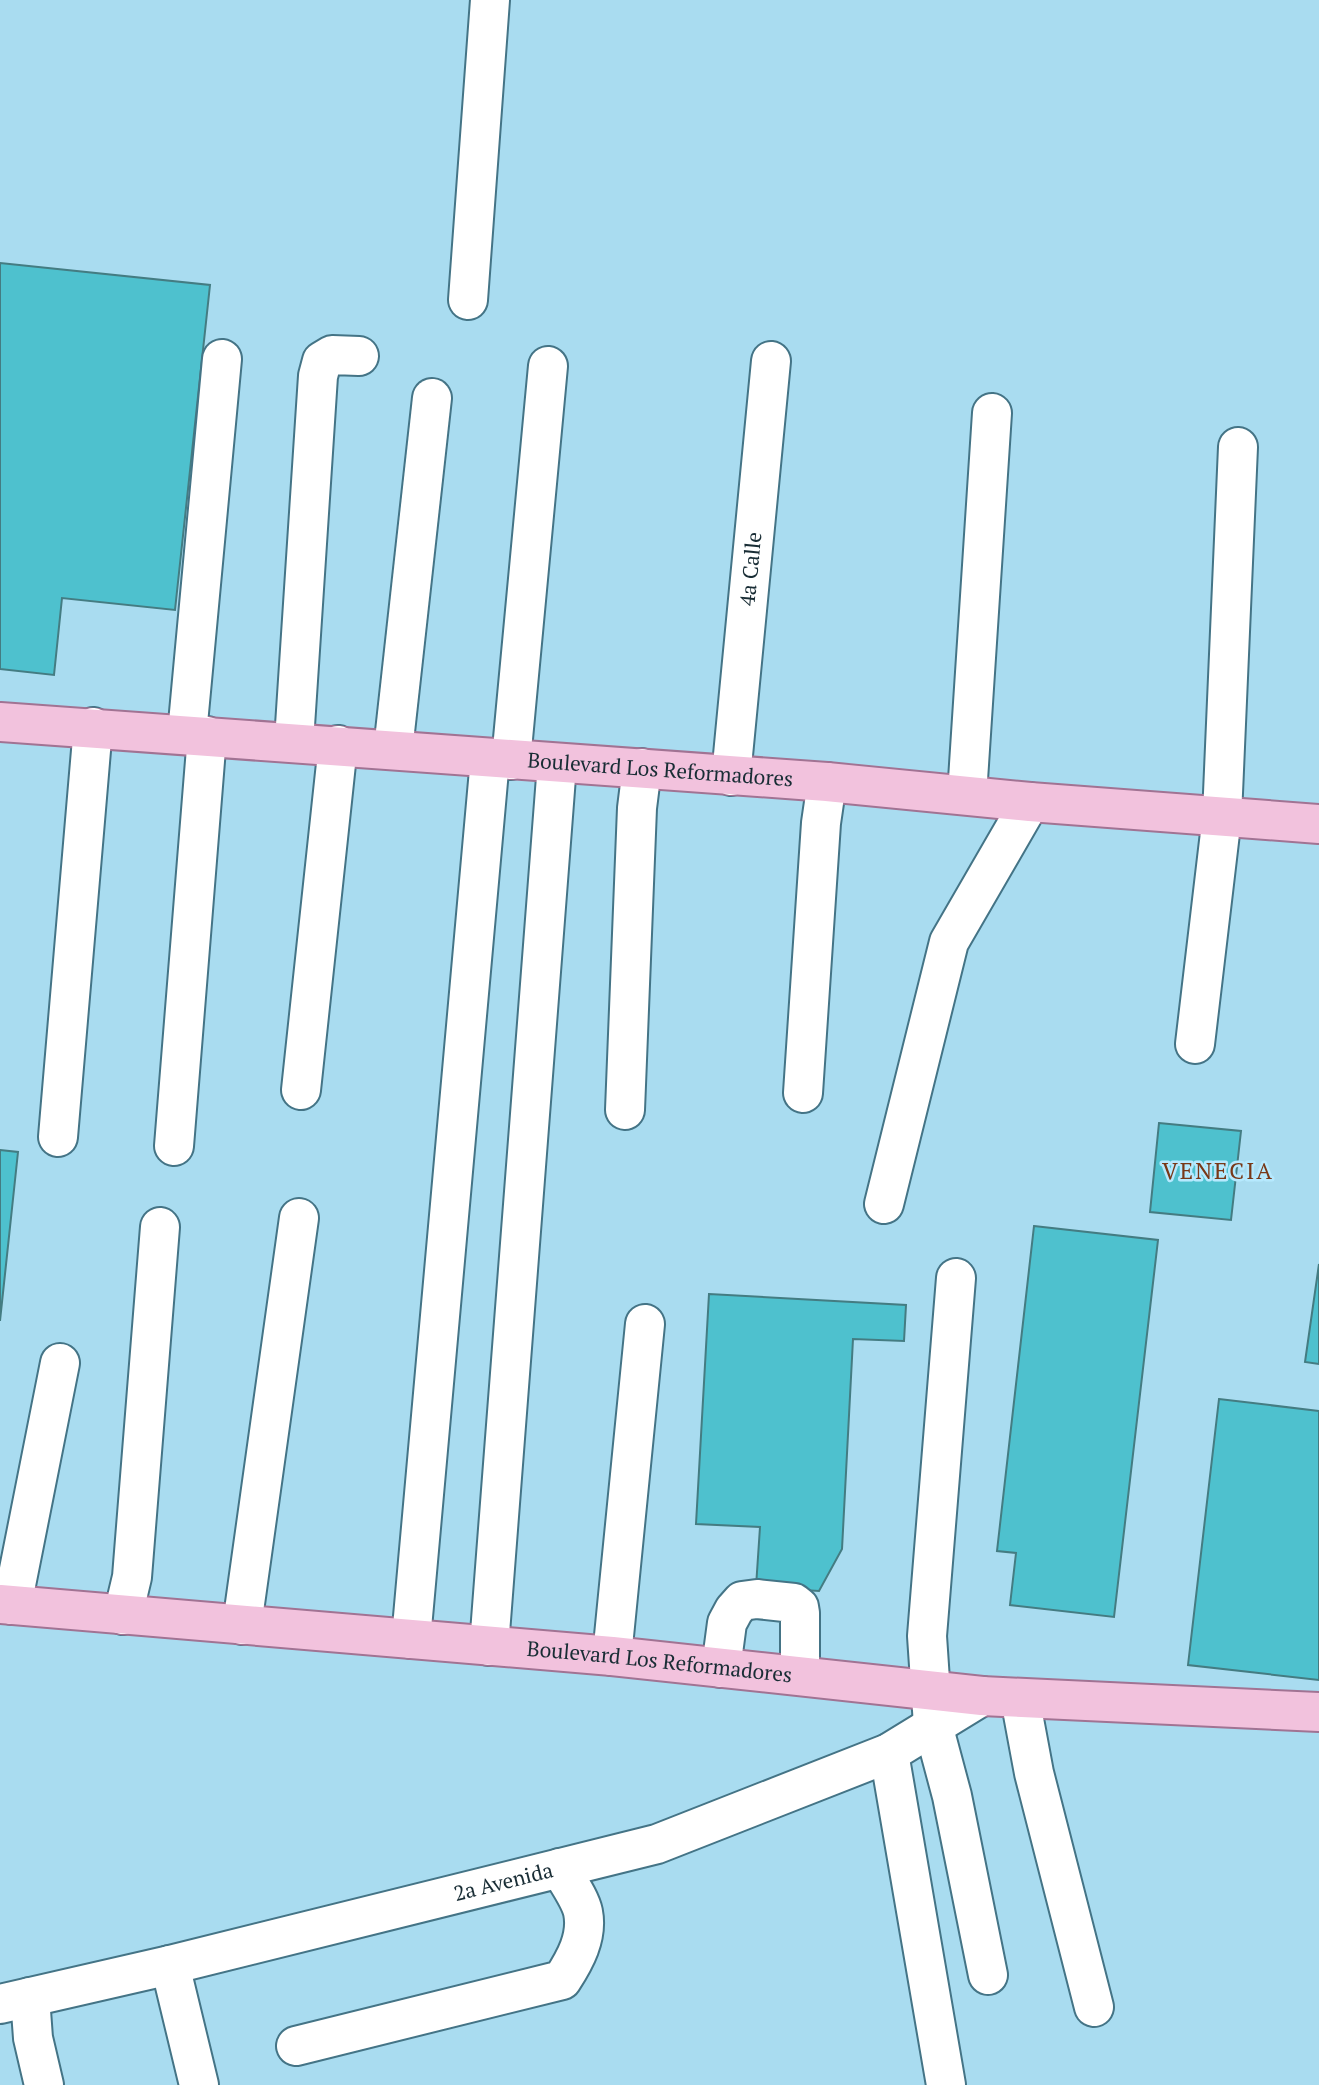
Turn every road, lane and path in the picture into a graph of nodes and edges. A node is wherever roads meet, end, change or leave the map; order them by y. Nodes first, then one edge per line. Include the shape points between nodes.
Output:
1 (490, 0) edge
2 (468, 300) dead end
3 (359, 356) dead end
4 (222, 359) dead end
5 (771, 361) dead end
6 (548, 366) dead end
7 (432, 398) dead end
8 (992, 412) dead end
9 (1238, 447) dead end
10 (0, 722) edge
11 (93, 727) junction
12 (197, 735) junction
13 (294, 741) junction
14 (338, 746) junction
15 (393, 750) junction
16 (500, 760) junction
17 (557, 764) junction
18 (642, 768) junction
19 (731, 776) junction
20 (827, 782) junction
21 (967, 795) junction
22 (1030, 802) junction
23 (1222, 816) junction
24 (1319, 824) edge
25 (1195, 1044) dead end
26 (301, 1090) dead end
27 (803, 1093) dead end
28 (625, 1110) dead end
29 (58, 1137) dead end
30 (174, 1146) dead end
31 (884, 1204) dead end
32 (299, 1218) dead end
33 (160, 1227) dead end
34 (956, 1278) dead end
35 (645, 1324) dead end
36 (60, 1363) dead end
37 (6, 1605) edge
38 (123, 1615) junction
39 (242, 1625) junction
40 (411, 1639) junction
41 (489, 1646) junction
42 (612, 1656) junction
43 (721, 1668) junction
44 (800, 1675) junction
45 (1020, 1698) junction
46 (931, 1707) junction
47 (1319, 1712) edge
48 (889, 1753) junction
49 (560, 1868) junction
50 (170, 1965) junction
51 (988, 1975) dead end
52 (15, 2001) edge
53 (1094, 2007) dead end
54 (296, 2046) dead end
55 (44, 2085) edge
56 (199, 2085) edge
57 (946, 2085) edge

1 - 2 street
3 - 13 street via 332,355 322,360 318,376
4 - 12 street
5 - 19 street, 4a Calle
6 - 16 street
7 - 15 street
8 - 21 street
9 - 23 street
10 - 11 main road, Boulevard Los Reformadores
11 - 12 main road, Boulevard Los Reformadores
11 - 29 street
12 - 13 main road, Boulevard Los Reformadores
12 - 30 street
13 - 14 main road, Boulevard Los Reformadores
14 - 15 main road, Boulevard Los Reformadores
14 - 26 street
15 - 16 main road, Boulevard Los Reformadores
16 - 17 main road, Boulevard Los Reformadores
16 - 40 street
17 - 18 main road, Boulevard Los Reformadores
17 - 41 street
18 - 19 main road, Boulevard Los Reformadores
18 - 28 street
19 - 20 main road, Boulevard Los Reformadores
20 - 21 main road, Boulevard Los Reformadores
20 - 27 street
21 - 22 main road, Boulevard Los Reformadores
22 - 23 main road, Boulevard Los Reformadores
22 - 31 street via 949,942
23 - 24 main road, Boulevard Los Reformadores
23 - 25 street
32 - 39 street
33 - 38 street via 132,1577
34 - 46 street via 927,1636
35 - 42 street
36 - 37 street
37 - 38 main road, Boulevard Los Reformadores
38 - 39 main road, Boulevard Los Reformadores
39 - 40 main road, Boulevard Los Reformadores
40 - 41 main road, Boulevard Los Reformadores
41 - 42 main road, Boulevard Los Reformadores
42 - 43 main road, Boulevard Los Reformadores
43 - 44 main road, Boulevard Los Reformadores
43 - 44 street via 727,1623 742,1601 782,1601 799,1607
44 - 46 main road, Boulevard Los Reformadores
45 - 46 main road, Boulevard Los Reformadores via 982,1696
45 - 47 main road, Boulevard Los Reformadores
45 - 53 street via 1034,1773
46 - 48 street, 2a Avenida
46 - 51 street
48 - 49 street, 2a Avenida via 657,1843
48 - 57 street
49 - 50 street, 2a Avenida
49 - 54 street via 583,1911 583,1938 562,1980
50 - 52 street, 2a Avenida
50 - 56 street
52 - 55 street via 33,2038

